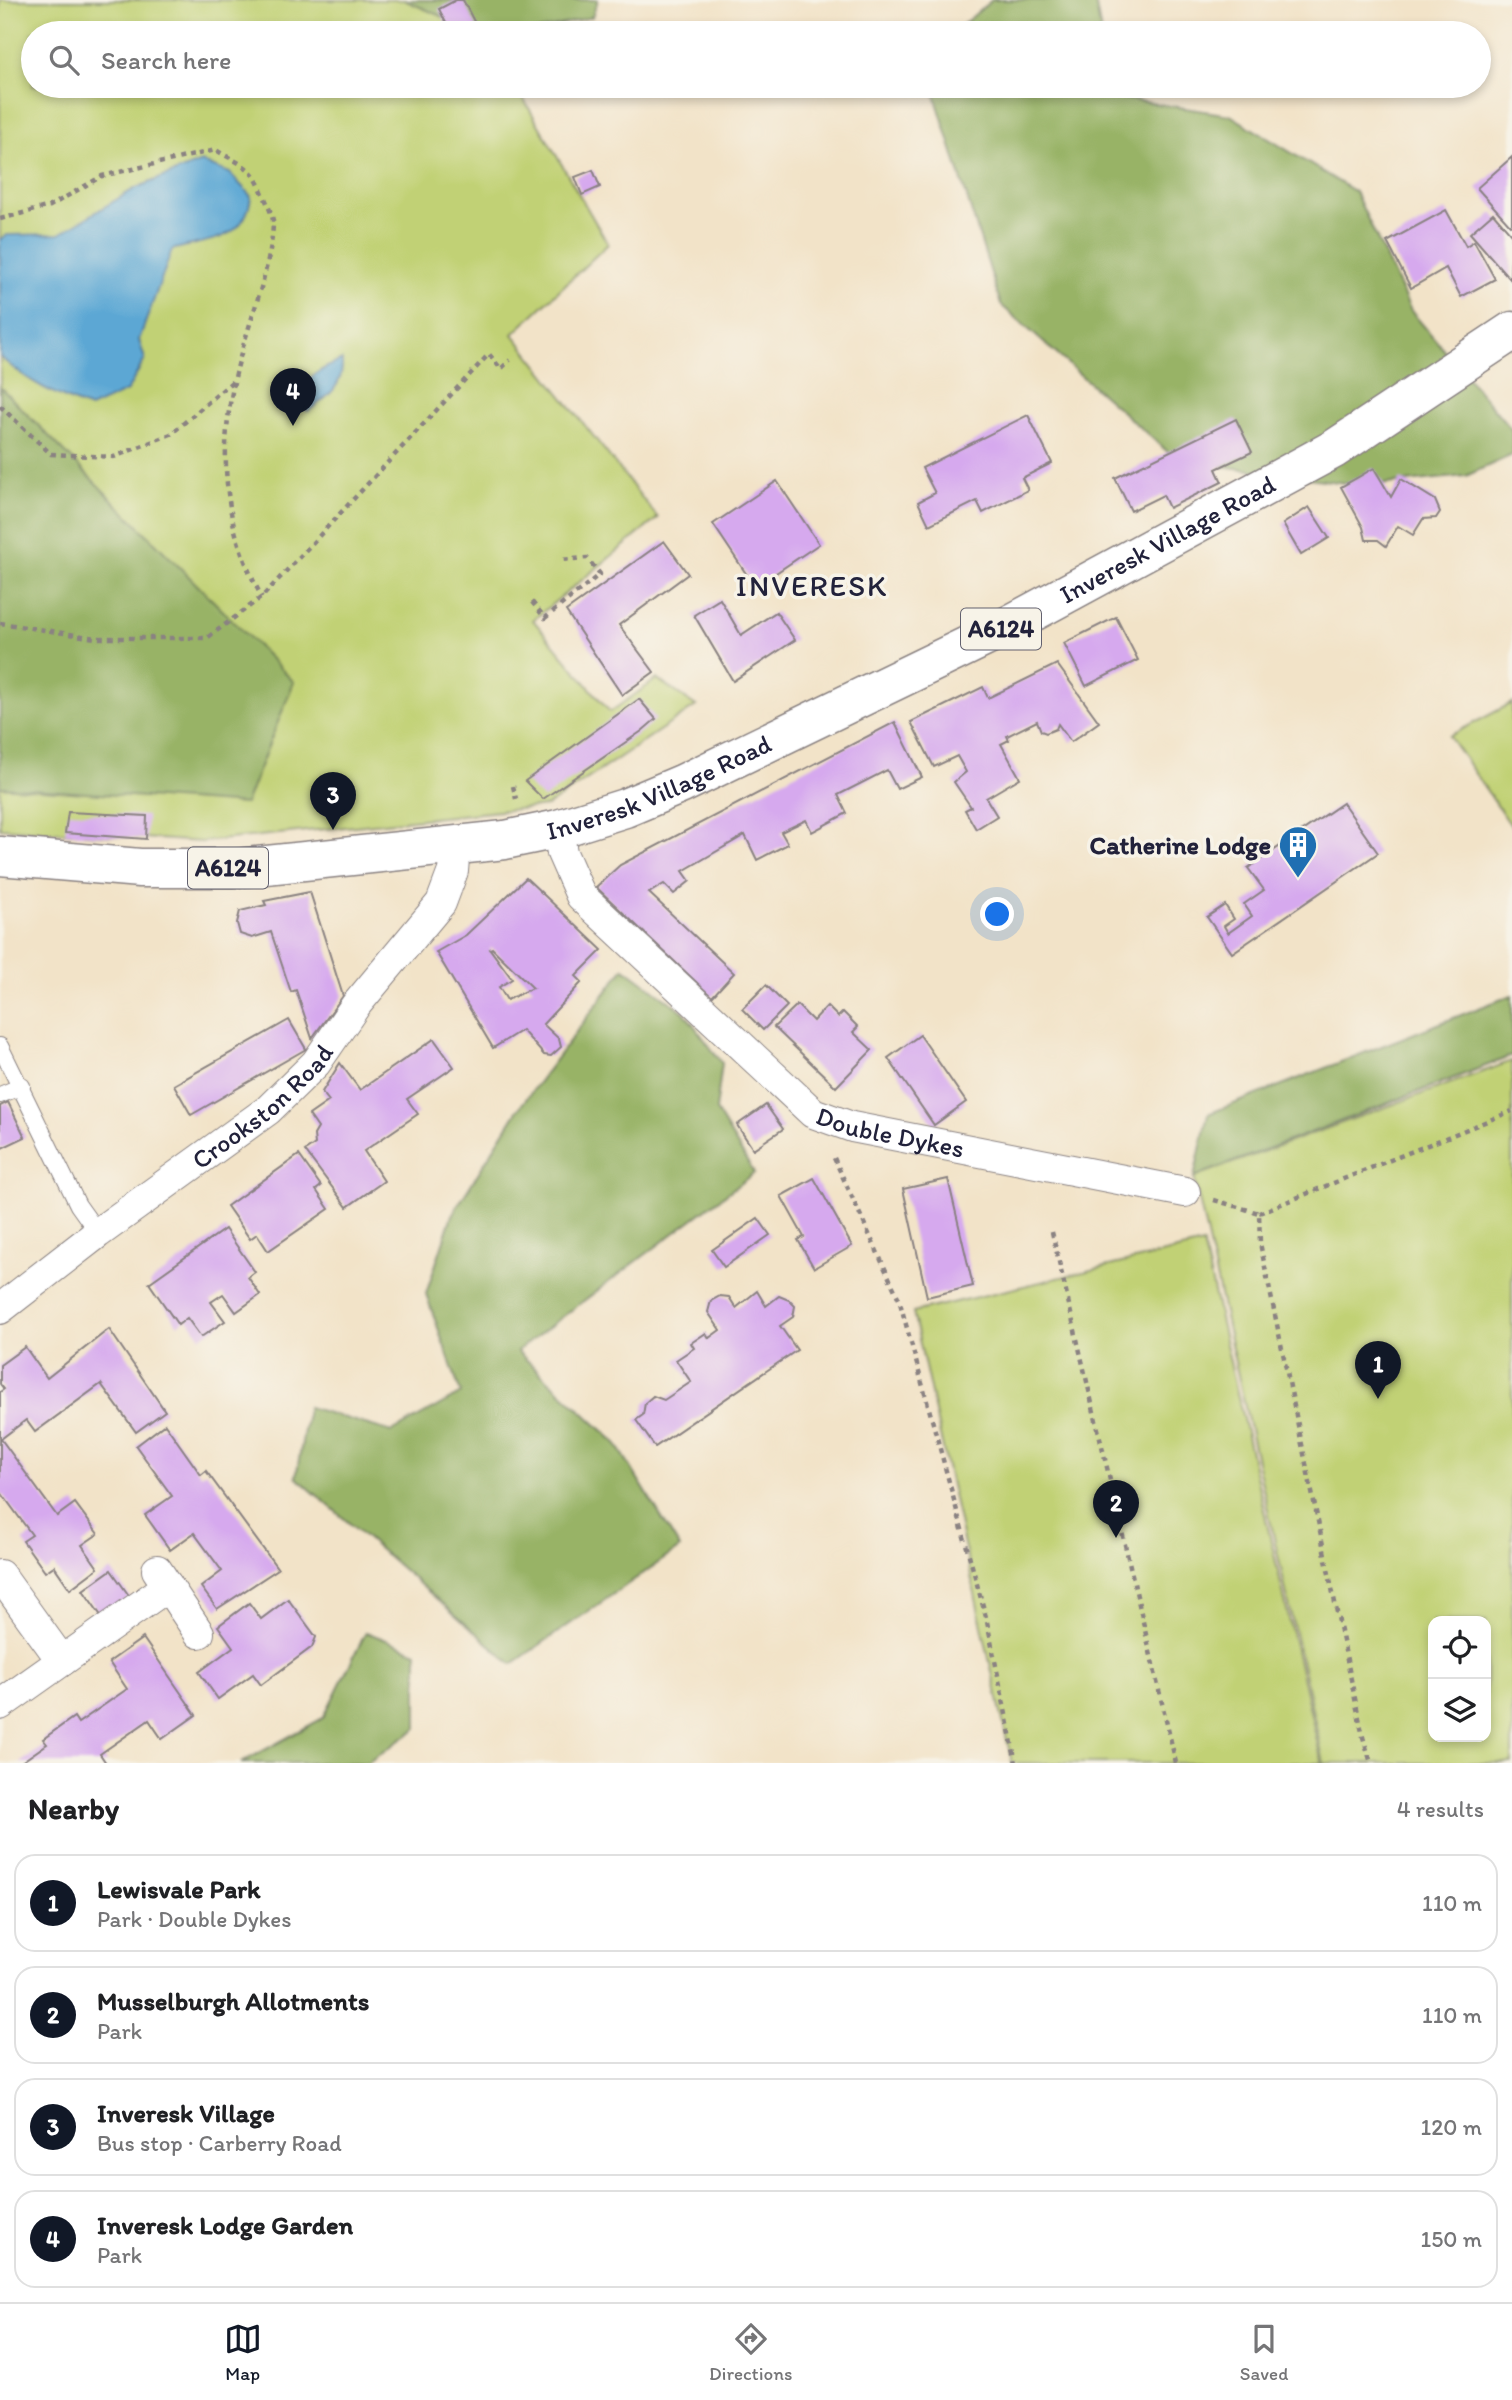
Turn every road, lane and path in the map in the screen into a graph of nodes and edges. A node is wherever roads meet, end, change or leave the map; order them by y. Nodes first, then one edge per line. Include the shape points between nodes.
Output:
1 (0, 219) edge
2 (1512, 331) edge
3 (510, 360) dead end
4 (233, 381) junction
5 (0, 406) edge
6 (559, 560) dead end
7 (262, 597) junction
8 (532, 602) dead end
9 (0, 623) edge
10 (513, 786) dead end
11 (517, 800) dead end
12 (558, 829) junction
13 (455, 846) junction
14 (0, 856) edge
15 (0, 1046) edge
16 (22, 1086) junction
17 (0, 1095) edge
18 (1512, 1111) edge
19 (813, 1112) junction
20 (1185, 1192) joint
21 (1259, 1213) junction
22 (1052, 1232) dead end
23 (98, 1233) junction
24 (0, 1309) edge
25 (0, 1575) edge
26 (200, 1633) dead end
27 (62, 1661) junction
28 (0, 1705) edge
29 (1016, 1763) edge
30 (1176, 1763) edge
31 (1371, 1763) edge

1 - 4 path via 50,206 102,176 216,150 253,173 273,220 259,298
2 - 12 main road, Inveresk Village Road / A6124 via 1334,449 996,632 682,784
3 - 7 path via 501,369 489,354
4 - 5 path via 171,434 114,457 51,454
4 - 7 path via 224,436 231,517 246,568
6 - 8 path via 587,558 600,574 545,618
7 - 9 path via 207,638 95,638
10 - 11 path
12 - 13 main road, Inveresk Village Road / A6124
12 - 19 street, Double Dykes via 562,853 581,896
13 - 14 main road, A6124 via 237,869 140,868
13 - 23 street, Crookston Road via 453,871 441,903 356,1005 316,1063 268,1110
15 - 16 lane
16 - 17 lane
16 - 23 lane via 78,1205
18 - 21 path
19 - 20 street, Double Dykes via 852,1127
19 - 29 path via 900,1299 986,1617
20 - 21 path
21 - 31 path via 1260,1243
22 - 30 path
23 - 24 street, Crookston Road
25 - 27 street
26 - 27 street via 162,1578
27 - 28 street

